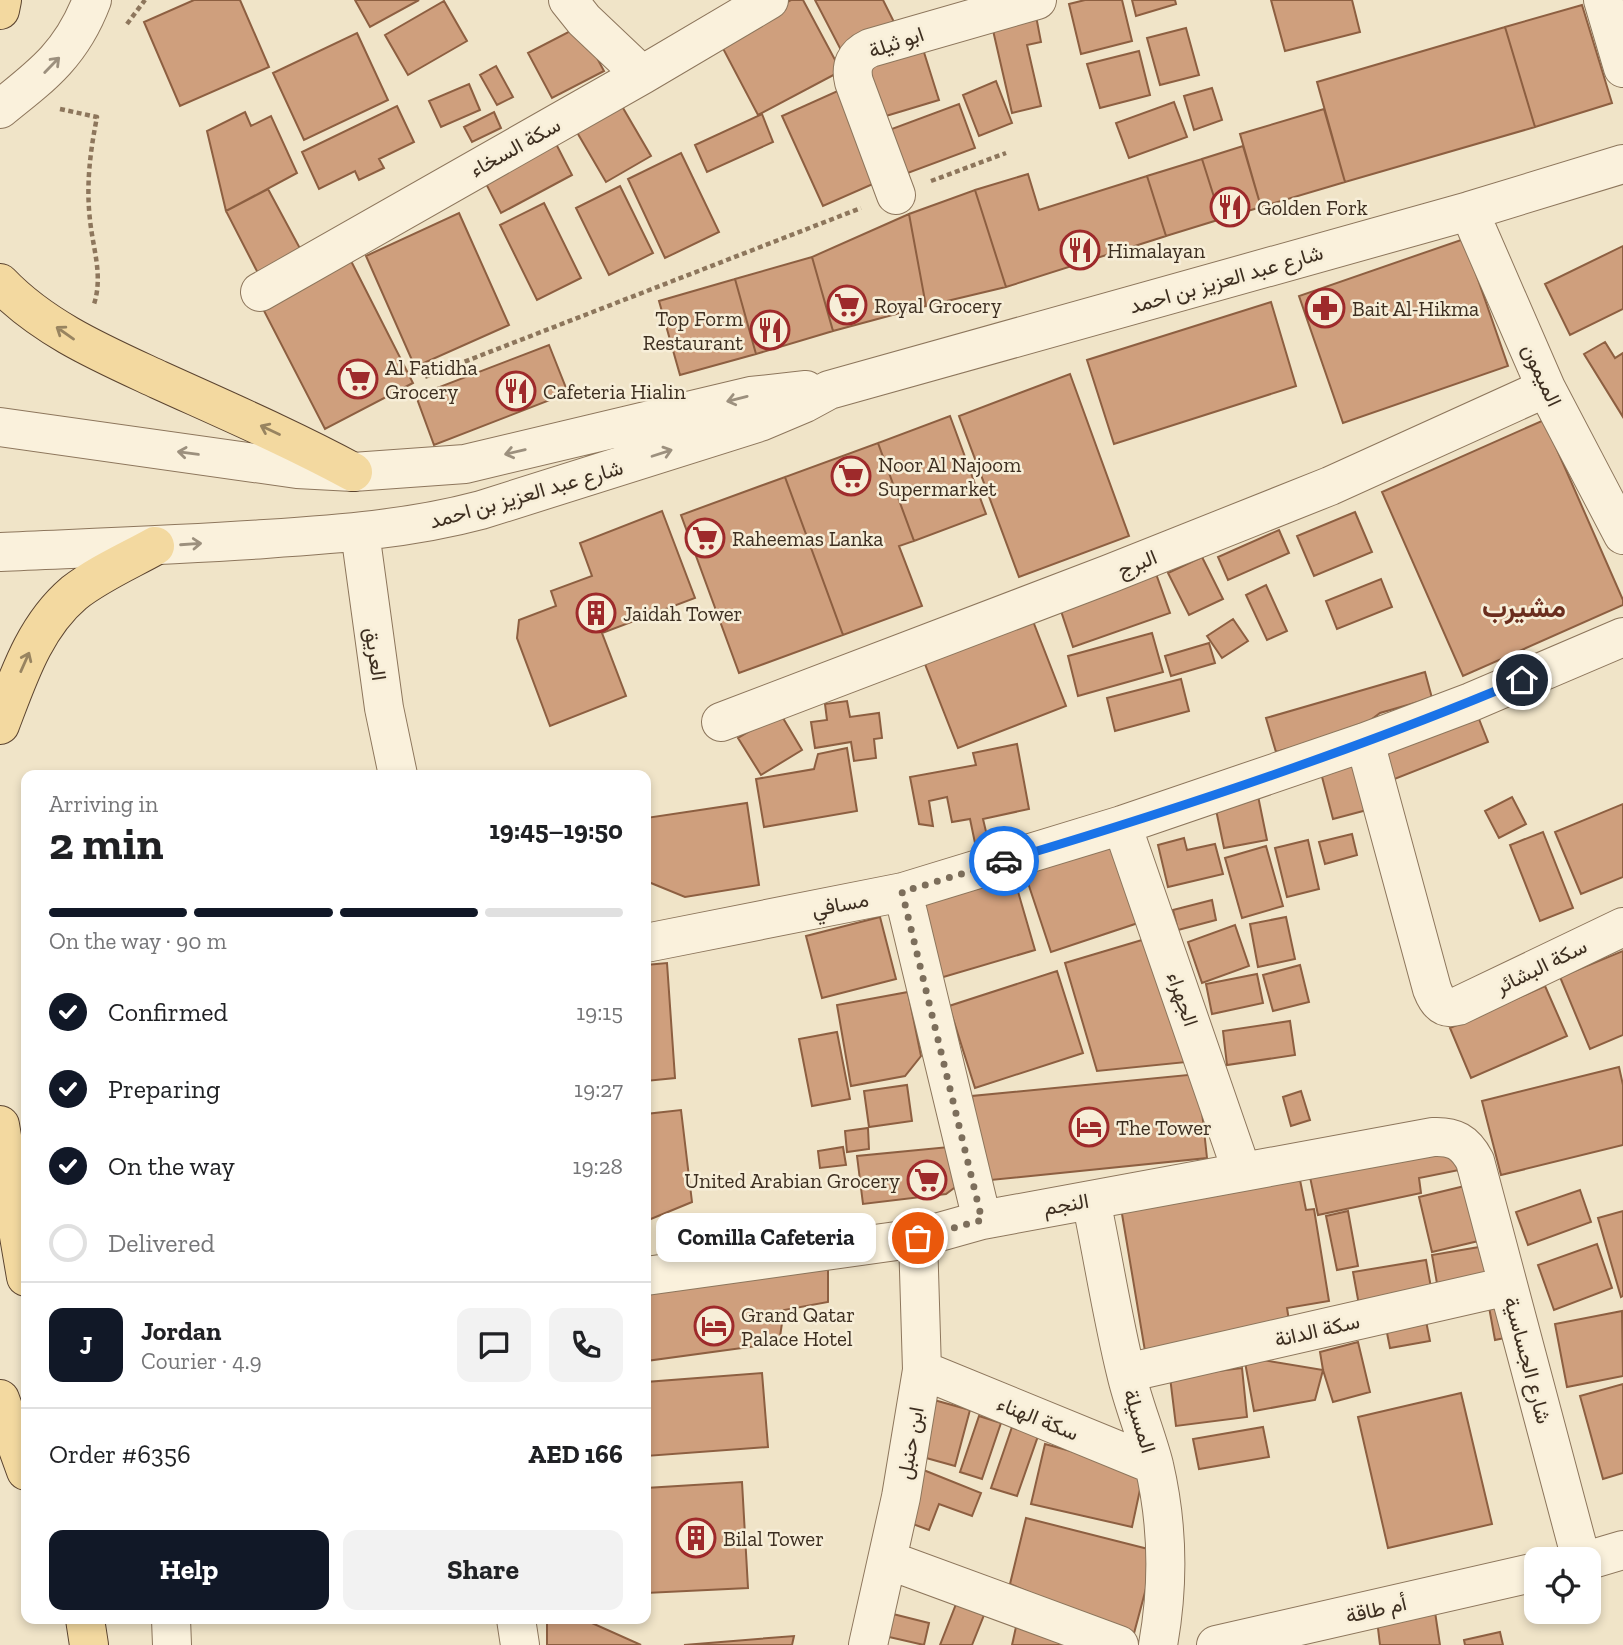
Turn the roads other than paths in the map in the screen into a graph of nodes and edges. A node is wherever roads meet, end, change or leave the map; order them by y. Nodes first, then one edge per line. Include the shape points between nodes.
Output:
1 (2, 0) edge
2 (568, 0) edge
3 (769, 0) edge
4 (1037, 0) edge
5 (1603, 0) edge
6 (0, 10) edge
7 (101, 14) edge
8 (1620, 46) edge
9 (642, 75) junction
10 (0, 109) edge
11 (1623, 164) edge
12 (895, 195) road end
13 (1469, 211) junction
14 (0, 284) edge
15 (260, 292) dead end
16 (1546, 388) junction
17 (829, 390) junction
18 (0, 427) edge
19 (353, 472) junction
20 (360, 532) junction
21 (1623, 535) edge
22 (155, 546) junction
23 (0, 552) edge
24 (1623, 637) edge
25 (721, 722) dead end
26 (0, 725) edge
27 (1365, 742) junction
28 (397, 770) edge
29 (1122, 825) junction
30 (902, 892) junction
31 (1623, 926) edge
32 (651, 942) edge
33 (0, 1124) edge
34 (21, 1140) edge
35 (1475, 1161) joint
36 (1242, 1172) junction
37 (1091, 1200) junction
38 (982, 1220) junction
39 (918, 1238) junction
40 (21, 1248) edge
41 (651, 1275) edge
42 (1508, 1286) junction
43 (922, 1370) junction
44 (1126, 1373) junction
45 (0, 1399) edge
46 (21, 1457) edge
47 (1154, 1465) junction
48 (1578, 1547) edge
49 (1623, 1550) edge
50 (1601, 1556) edge
51 (888, 1560) junction
52 (1524, 1575) edge
53 (86, 1624) edge
54 (171, 1624) edge
55 (517, 1624) edge
56 (89, 1645) edge
57 (172, 1645) edge
58 (520, 1645) edge
59 (868, 1645) edge
60 (1119, 1645) edge
61 (1158, 1645) edge
62 (1216, 1645) edge

1 - 6 main road
2 - 9 street
3 - 9 street, سكة السخاء
4 - 12 street, ابو ثيلة via 870,48 856,57 854,82
5 - 8 street
10 -> 7 street via 56,63
9 - 15 street, سكة السخاء
11 - 13 street, شارع عبد العزيز بن احمد
13 - 16 street, الميمون
13 - 17 street, شارع عبد العزيز بن احمد
19 -> 14 main road via 266,427 77,342
16 - 21 street, الميمون
16 - 25 street, البرج via 1330,486
17 -> 19 street, شارع عبد العزيز بن احمد via 751,396 465,464
20 -> 17 street, شارع عبد العزيز بن احمد via 436,522 481,510 760,422
19 -> 18 street, شارع عبد العزيز بن احمد
22 -> 20 street, شارع عبد العزيز بن احمد
20 - 28 street, العريق
22 - 23 street, شارع عبد العزيز بن احمد
26 -> 22 main road via 37,636 61,605 95,579
24 - 27 street, مسافي
27 - 29 street, مسافي
27 - 31 street, سكة البشائر via 1436,998 1442,1006 1458,1006
29 - 30 street, مسافي
29 - 36 street, الجهراء
30 - 32 street, مسافي
30 - 38 street
33 - 34 street
33 - 40 main road
35 - 36 street, النجم via 1460,1140 1446,1136
35 - 42 street, شارع الجساسية
36 - 37 street, النجم
37 - 38 street, النجم
37 - 44 street, المسيلة
38 - 39 street, النجم
39 - 41 street, النجم
39 - 43 street, ابن حنبل
42 - 44 street, سكة الدانة
42 - 48 street, شارع الجساسية
43 - 47 street, سكة الهناء
43 - 51 street, ابن حنبل
44 - 47 street, المسيلة
45 - 46 main road
47 - 61 street, المسيلة via 1167,1567
49 - 50 street
51 - 59 street, ابن حنبل
51 - 60 street
52 - 62 street, أم طاقة
53 - 56 main road
54 - 57 street
55 - 58 street

